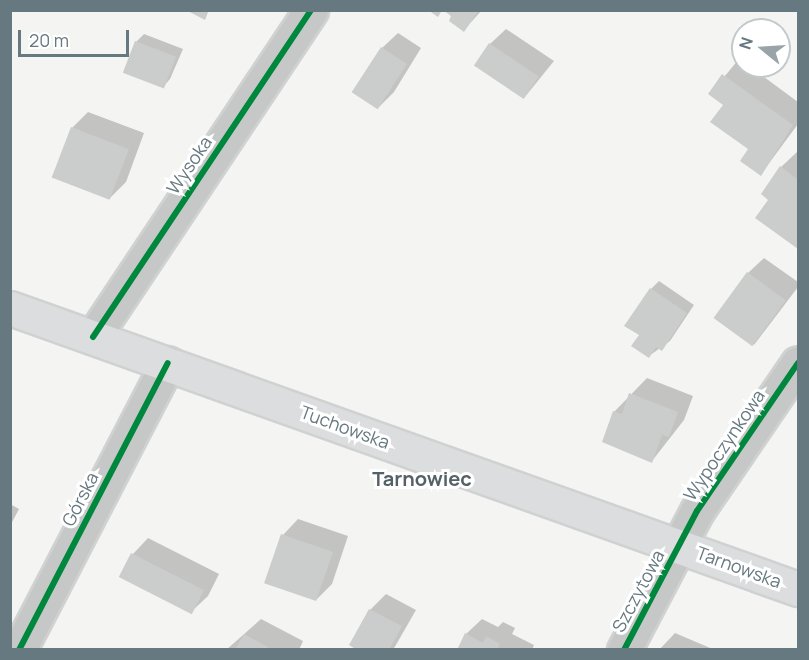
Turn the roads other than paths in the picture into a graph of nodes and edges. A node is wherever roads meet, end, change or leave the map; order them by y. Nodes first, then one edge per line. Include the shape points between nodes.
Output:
1 (311, 10) edge
2 (10, 308) edge
3 (93, 337) junction
4 (168, 363) junction
5 (798, 363) edge
6 (679, 546) junction
7 (798, 589) edge
8 (19, 650) edge
9 (624, 650) edge

1 - 3 street, Wysoka
2 - 3 main road, Tuchowska
3 - 4 main road, Tuchowska
4 - 6 main road, Tuchowska
4 - 8 street, Górska
5 - 6 street, Wypoczynkowa via 697,511
6 - 7 main road, Tarnowska
6 - 9 street, Szczytowa

